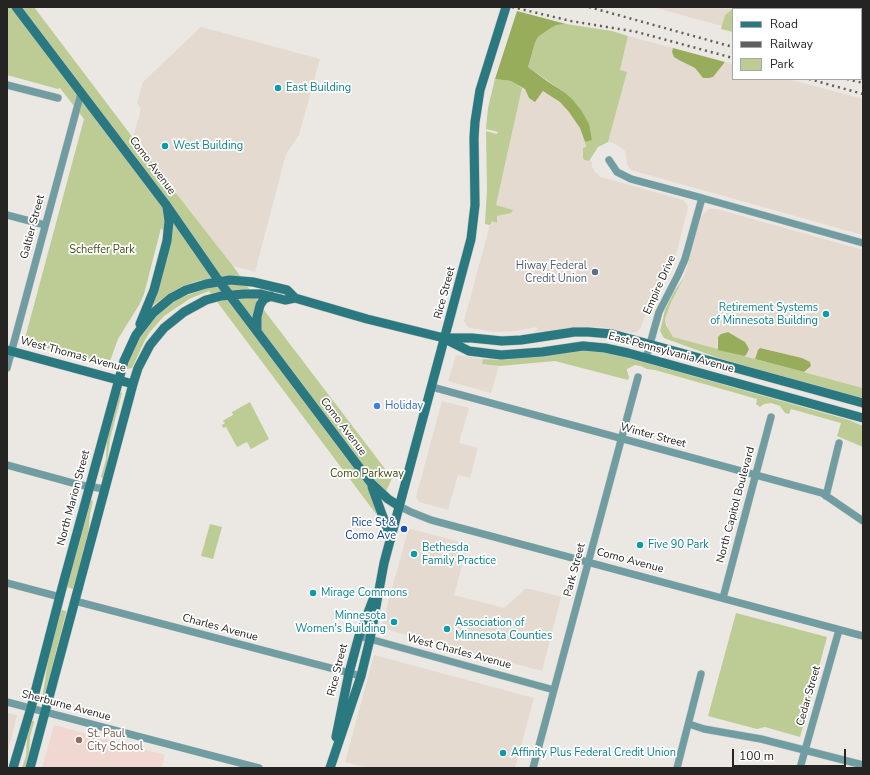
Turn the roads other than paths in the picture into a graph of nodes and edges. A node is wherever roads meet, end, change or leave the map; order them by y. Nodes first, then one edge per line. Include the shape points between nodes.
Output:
1 (16, 7) edge
2 (506, 7) edge
3 (7, 84) edge
4 (81, 93) junction
5 (58, 98) dead end
6 (609, 160) dead end
7 (702, 198) junction
8 (167, 206) junction
9 (7, 215) edge
10 (44, 225) junction
11 (863, 243) edge
12 (219, 281) junction
13 (229, 295) junction
14 (270, 296) junction
15 (295, 298) junction
16 (256, 331) junction
17 (136, 335) junction
18 (444, 338) junction
19 (650, 344) junction
20 (9, 350) edge
21 (646, 358) junction
22 (7, 368) edge
23 (638, 377) dead end
24 (119, 380) junction
25 (133, 384) junction
26 (432, 387) junction
27 (863, 403) edge
28 (839, 411) junction
29 (771, 417) dead end
30 (863, 418) edge
31 (863, 422) edge
32 (622, 439) junction
33 (839, 443) dead end
34 (7, 465) edge
35 (756, 476) junction
36 (370, 483) junction
37 (90, 487) junction
38 (105, 489) junction
39 (826, 496) junction
40 (399, 506) junction
41 (863, 521) edge
42 (391, 539) junction
43 (588, 562) junction
44 (380, 581) junction
45 (7, 583) edge
46 (60, 597) junction
47 (723, 598) junction
48 (75, 601) junction
49 (839, 630) junction
50 (359, 636) junction
51 (863, 636) edge
52 (370, 639) junction
53 (349, 673) junction
54 (701, 674) dead end
55 (361, 676) junction
56 (554, 690) junction
57 (7, 702) edge
58 (31, 708) junction
59 (45, 712) junction
60 (688, 724) junction
61 (805, 749) junction
62 (863, 765) edge
63 (13, 768) edge
64 (30, 768) edge
65 (259, 768) edge
66 (330, 768) edge
67 (533, 768) edge
68 (677, 768) edge
69 (800, 768) edge

1 - 4 main road, Como Avenue
2 - 18 main road, Rice Street via 480,90 474,138 474,218 465,264
3 - 5 street
4 - 8 main road, Como Avenue
4 - 10 street, Galtier Street
6 - 7 street via 617,172 631,178
7 - 11 street
7 - 19 street, Empire Drive via 684,259 659,312
8 - 12 main road, Como Avenue
8 - 17 main road via 167,241 154,290
9 - 10 street
10 - 20 street, Galtier Street
12 - 13 main road, Como Avenue
12 - 15 main road, North Marion Street via 258,283 287,290
12 - 17 main road, North Marion Street via 197,286 171,298 153,313
13 - 14 main road
13 - 16 main road, Como Avenue
13 - 25 main road via 198,304 170,322 147,350
14 - 15 main road via 285,300
14 - 16 main road via 264,298 260,305
15 - 18 main road
16 - 36 main road, Como Avenue
17 - 24 main road, North Marion Street via 124,361
18 - 19 main road, East Pennsylvania Avenue via 511,341 588,332 612,334
18 - 21 main road, East Pennsylvania Avenue via 469,351 488,354 512,355 583,346 605,348
18 - 26 main road, Rice Street
19 - 21 street, Empire Drive
19 - 27 main road, East Pennsylvania Avenue
20 - 22 street, Galtier Street
20 - 24 main road, West Thomas Avenue
21 - 28 main road, East Pennsylvania Avenue
23 - 32 street, Park Street
24 - 25 main road, West Thomas Avenue
24 - 37 main road, North Marion Street
25 - 38 main road
26 - 32 street, Winter Street
26 - 40 main road, Rice Street
28 - 30 main road, East Pennsylvania Avenue
28 - 31 main road
29 - 35 street, North Capitol Boulevard
32 - 35 street, Winter Street
32 - 43 street, Park Street
33 - 39 street
34 - 37 street
35 - 39 street, Winter Street
35 - 47 street, North Capitol Boulevard
36 - 40 main road, Como Avenue
36 - 42 main road
37 - 38 street
37 - 46 main road, North Marion Street
38 - 48 main road
39 - 41 street, Winter Street
40 - 42 main road, Rice Street
40 - 43 street, Como Avenue via 431,520
42 - 44 main road, Rice Street
43 - 47 street, Como Avenue
43 - 56 street, Park Street
44 - 50 main road, Rice Street
44 - 52 main road, Rice Street
45 - 46 street
46 - 58 main road, North Marion Street
47 - 49 street, Como Avenue
48 - 53 street, Charles Avenue
48 - 59 main road
49 - 51 street, Como Avenue
49 - 61 street, Cedar Street
50 - 52 street, West Charles Avenue
50 - 53 main road, Rice Street
52 - 55 main road, Rice Street
52 - 56 street, West Charles Avenue
53 - 55 street, Charles Avenue
53 - 66 main road, Rice Street
54 - 60 street
55 - 66 main road, Rice Street
56 - 67 street, Park Street
57 - 58 street, Sherburne Avenue
58 - 59 street, Sherburne Avenue
58 - 63 main road, North Marion Street
59 - 64 main road
59 - 65 street, Sherburne Avenue
60 - 61 street
60 - 68 street
61 - 62 street
61 - 69 street, Cedar Street

